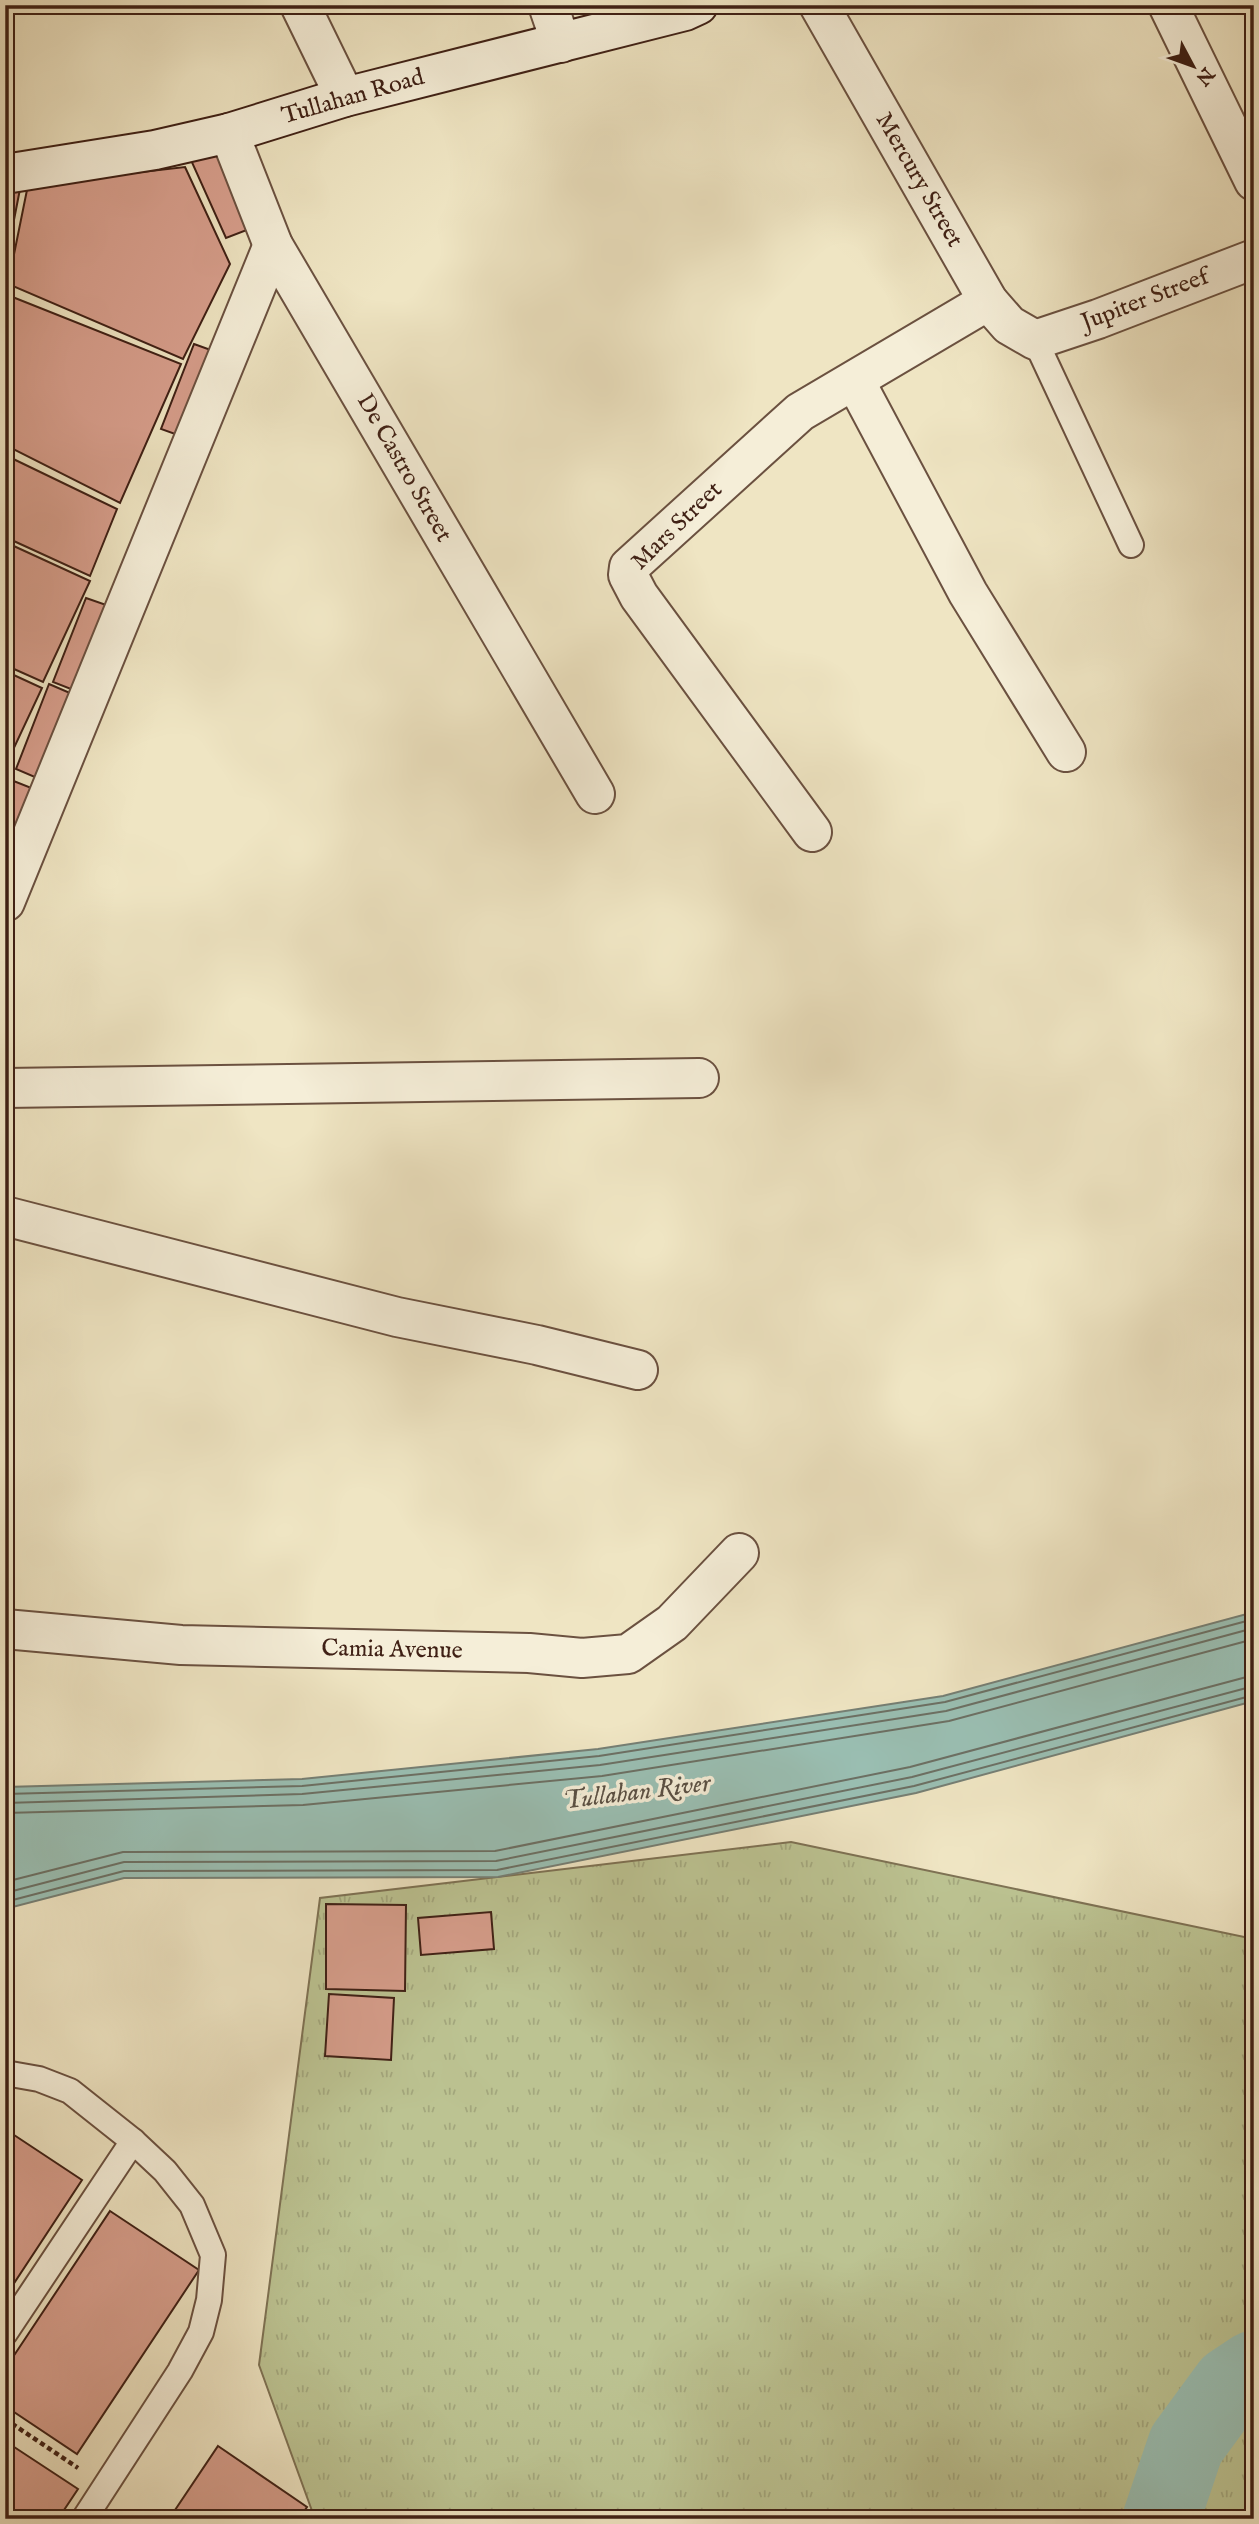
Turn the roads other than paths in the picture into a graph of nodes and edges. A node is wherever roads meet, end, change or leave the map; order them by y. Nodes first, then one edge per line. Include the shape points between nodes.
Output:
1 (300, 5) edge
2 (548, 5) edge
3 (698, 5) edge
4 (819, 5) edge
5 (1168, 5) edge
6 (561, 43) junction
7 (345, 97) junction
8 (229, 133) junction
9 (5, 174) edge
10 (1254, 181) edge
11 (273, 245) junction
12 (1254, 258) edge
13 (988, 301) junction
14 (1035, 340) junction
15 (855, 381) junction
16 (1131, 545) dead end
17 (1066, 752) dead end
18 (595, 794) dead end
19 (812, 832) dead end
20 (5, 902) edge
21 (699, 1078) dead end
22 (5, 1088) edge
23 (5, 1216) edge
24 (638, 1370) dead end
25 (739, 1553) dead end
26 (5, 1629) edge
27 (5, 2073) edge
28 (133, 2141) junction
29 (5, 2333) edge
30 (84, 2519) edge

1 - 7 street
2 - 6 street
3 - 6 street, Tullahan Road
4 - 13 street, Mercury Street
5 - 10 street
6 - 7 street, Tullahan Road
7 - 8 street, Tullahan Road
8 - 9 street, Tullahan Road
8 - 11 street, De Castro Street
11 - 18 street, De Castro Street
11 - 20 street
12 - 14 street, Jupiter Streef
13 - 14 street, Mercury Street via 1009,325
13 - 15 street, Mars Street
14 - 16 lane
15 - 17 street via 968,593
15 - 19 street, Mars Street via 800,412 629,567 628,575
21 - 22 street
23 - 24 street via 397,1317
25 - 26 street, Camia Avenue via 673,1623 628,1654 582,1658 181,1645
27 - 28 lane via 70,2091
28 - 29 lane
28 - 30 lane via 192,2205 213,2255 209,2300 201,2332 180,2371

